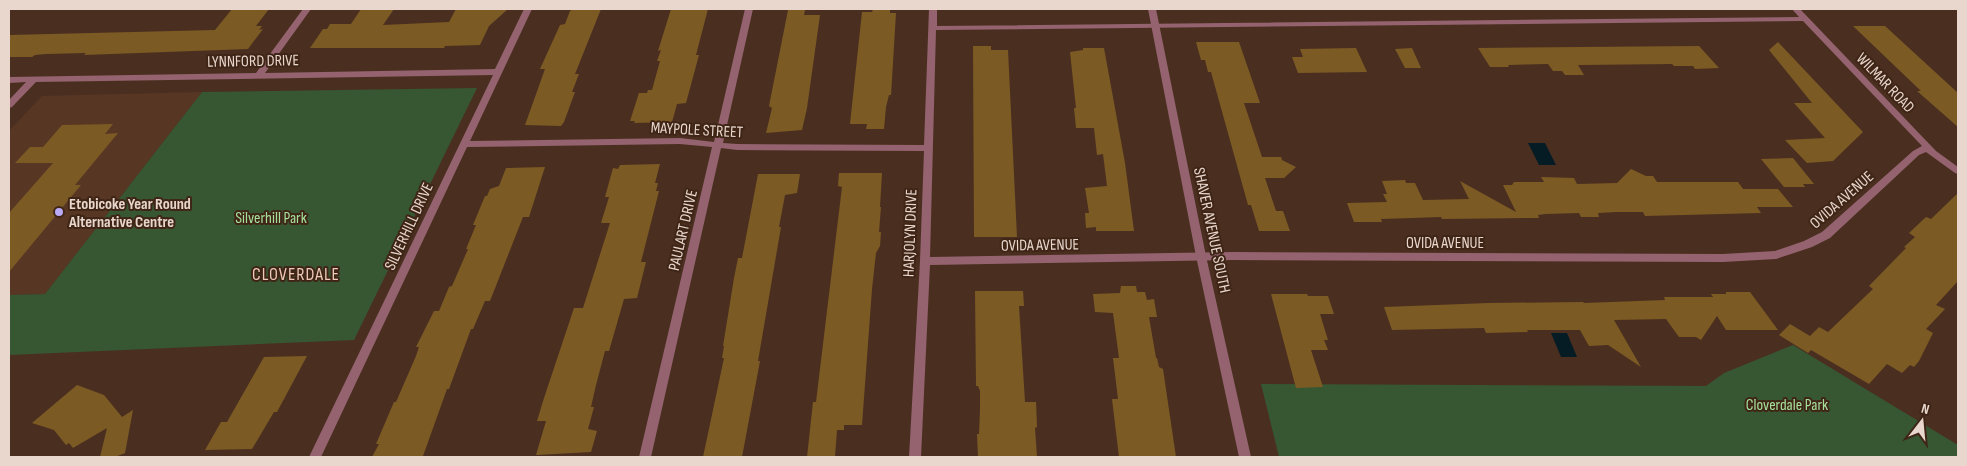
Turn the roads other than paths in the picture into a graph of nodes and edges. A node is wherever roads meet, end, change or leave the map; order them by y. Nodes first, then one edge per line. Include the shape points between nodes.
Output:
1 (307, 9) edge
2 (528, 9) edge
3 (749, 9) edge
4 (933, 9) edge
5 (1152, 9) edge
6 (1796, 9) edge
7 (1805, 19) junction
8 (1155, 26) junction
9 (932, 28) junction
10 (497, 72) junction
11 (260, 75) junction
12 (34, 79) junction
13 (9, 80) edge
14 (9, 105) edge
15 (464, 144) junction
16 (717, 145) junction
17 (1928, 147) junction
18 (928, 148) junction
19 (1958, 171) edge
20 (1201, 256) junction
21 (925, 261) junction
22 (315, 457) edge
23 (645, 457) edge
24 (915, 457) edge
25 (1245, 457) edge

1 - 11 street
2 - 10 street, SILVERHILL DRIVE
3 - 16 street, PAULART DRIVE
4 - 9 street, HARJOLYN DRIVE
5 - 8 street, SHAVER AVENUE SOUTH
6 - 7 street, WILMAR ROAD
7 - 8 street
7 - 17 street, WILMAR ROAD
8 - 9 street
8 - 20 street, SHAVER AVENUE SOUTH
9 - 18 street, HARJOLYN DRIVE
10 - 11 street, LYNNFORD DRIVE
10 - 15 street, SILVERHILL DRIVE
11 - 12 street, LYNNFORD DRIVE
12 - 13 street, LYNNFORD DRIVE
12 - 14 street
15 - 16 street, MAYPOLE STREET via 680,141
15 - 22 street, SILVERHILL DRIVE
16 - 18 street, MAYPOLE STREET
16 - 23 street, PAULART DRIVE
17 - 19 street, WILMAR ROAD
17 - 20 street, OVIDA AVENUE via 1916,153 1826,235 1776,255 1723,258
18 - 21 street, HARJOLYN DRIVE
20 - 21 street, OVIDA AVENUE
20 - 25 street, SHAVER AVENUE SOUTH
21 - 24 street, HARJOLYN DRIVE

